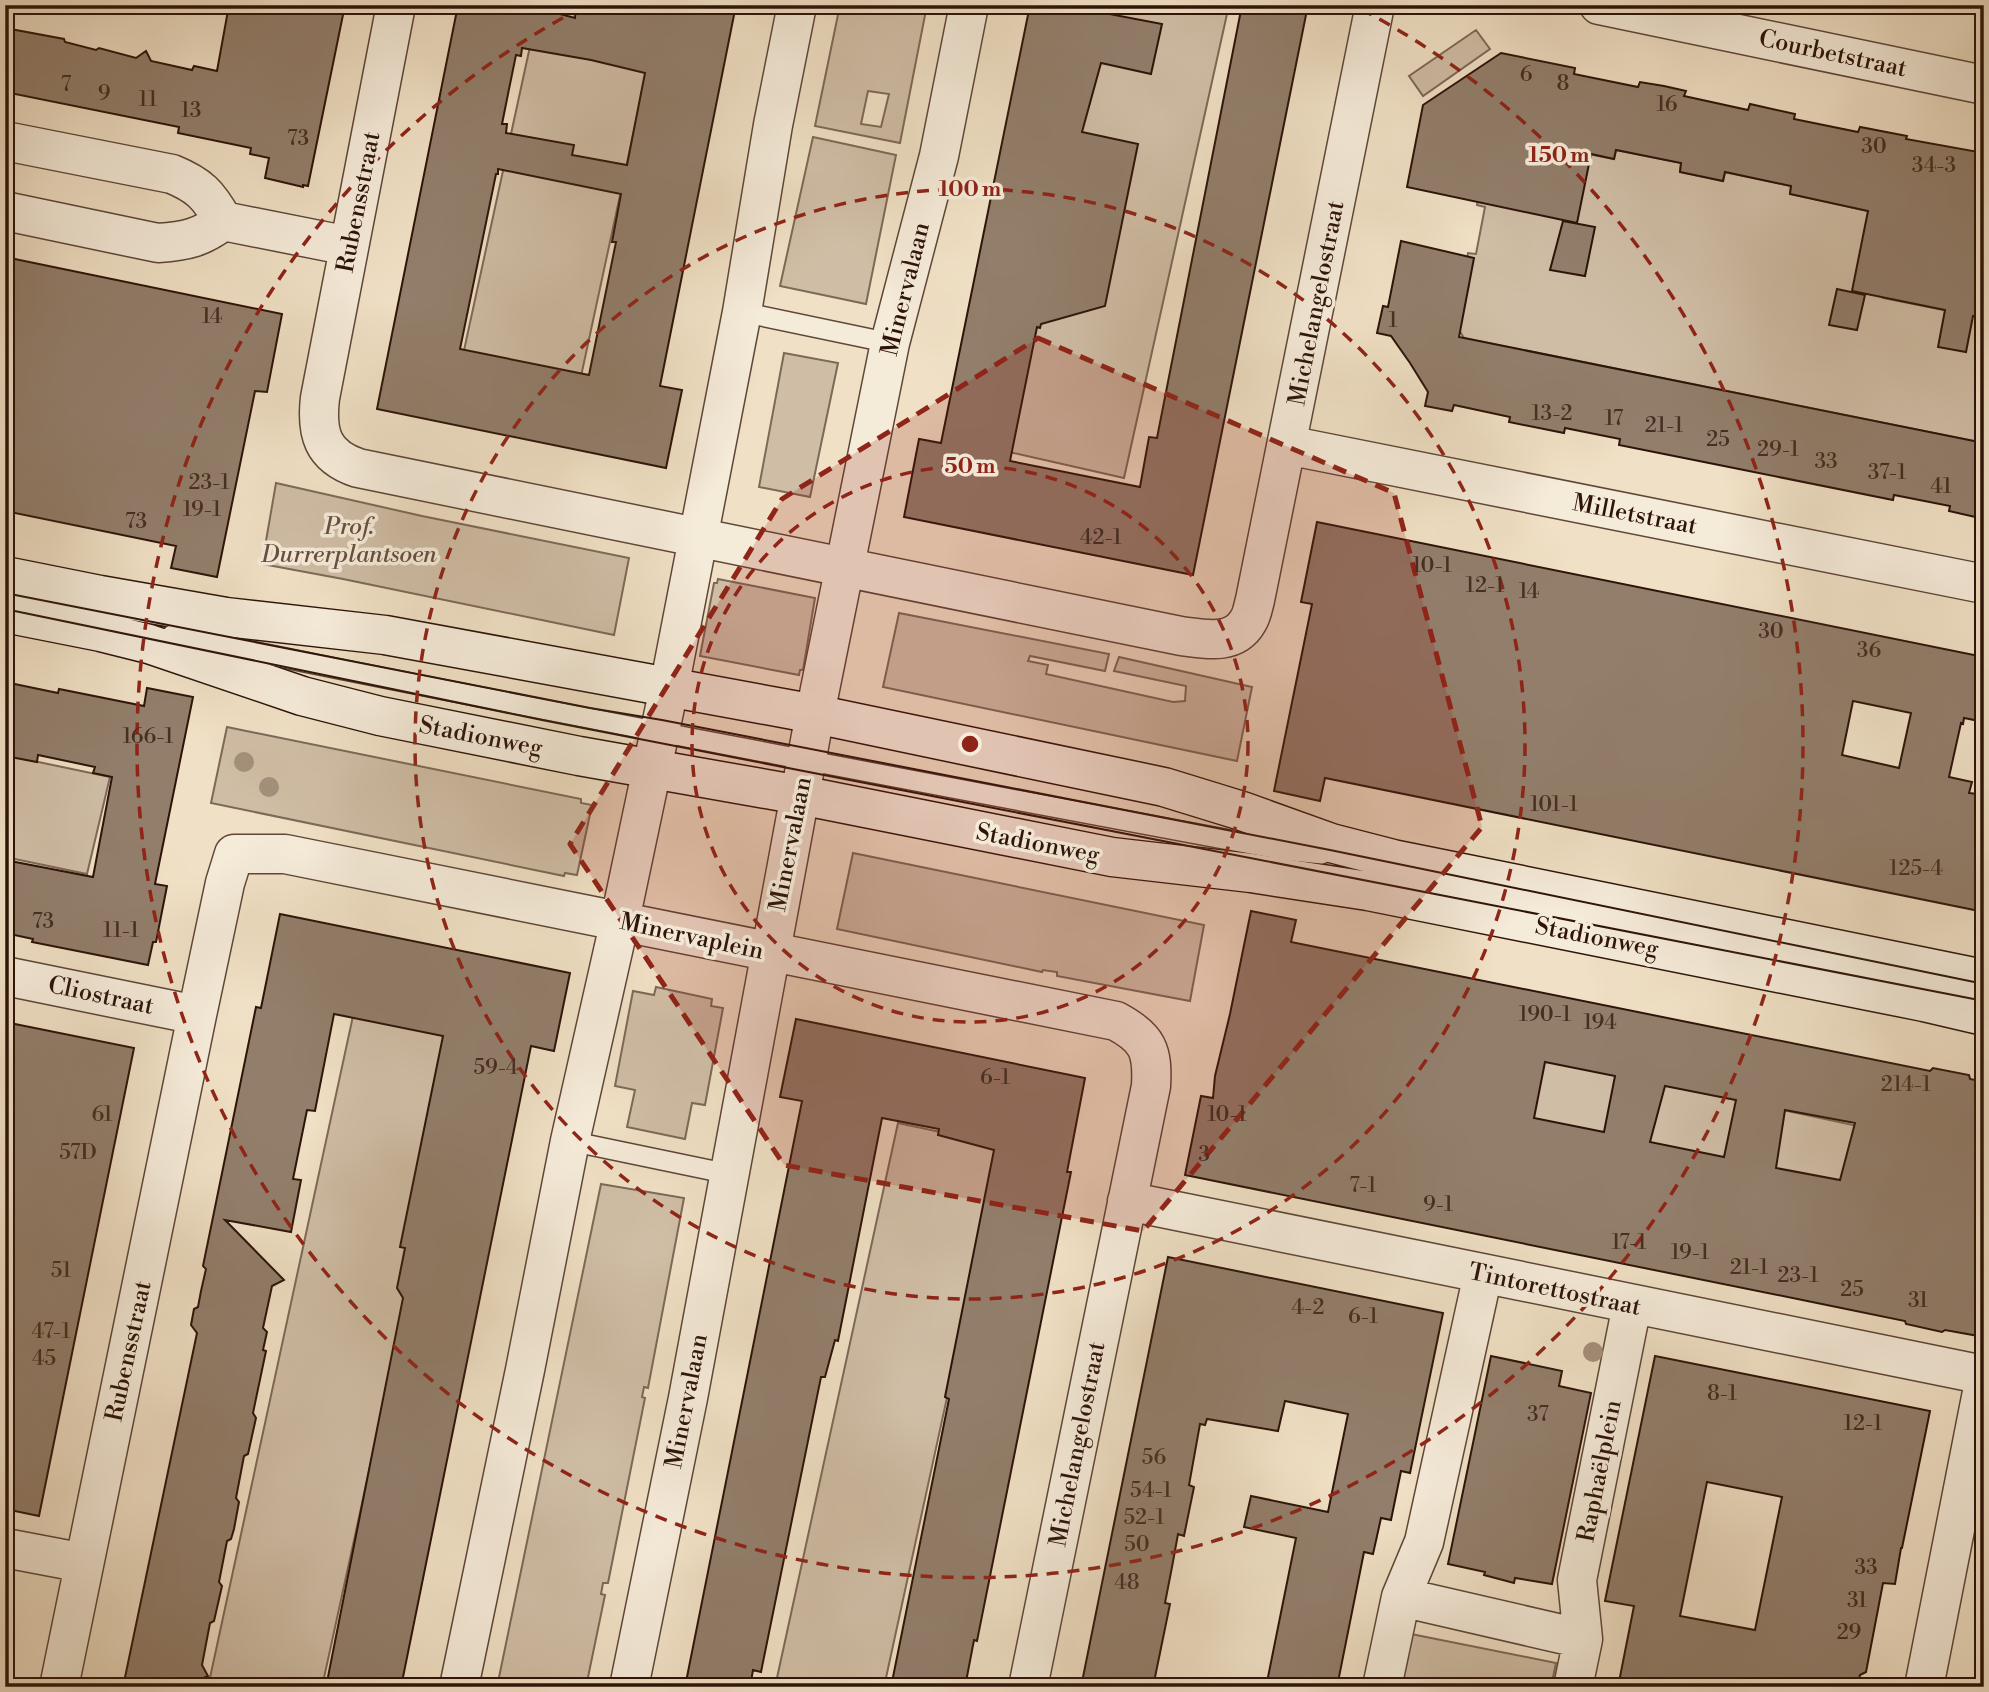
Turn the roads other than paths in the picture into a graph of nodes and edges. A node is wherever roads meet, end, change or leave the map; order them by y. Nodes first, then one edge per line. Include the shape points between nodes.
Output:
1 (396, 5) edge
2 (797, 5) edge
3 (969, 5) edge
4 (1375, 5) edge
5 (1599, 5) edge
6 (1984, 85) edge
7 (5, 141) edge
8 (5, 211) edge
9 (223, 221) junction
10 (349, 246) junction
11 (742, 312) junction
12 (890, 344) junction
13 (1287, 445) junction
14 (698, 538) junction
15 (846, 568) junction
16 (5, 576) edge
17 (1984, 584) edge
18 (5, 613) edge
19 (101, 632) junction
20 (669, 688) junction
21 (815, 714) junction
22 (659, 732) junction
23 (651, 769) junction
24 (803, 777) junction
25 (1393, 859) junction
26 (620, 920) junction
27 (770, 952) junction
28 (5, 976) edge
29 (1984, 979) edge
30 (197, 1015) junction
31 (1984, 1016) edge
32 (570, 1142) junction
33 (729, 1174) junction
34 (1127, 1200) junction
35 (1483, 1274) junction
36 (1632, 1305) junction
37 (1984, 1375) edge
38 (1984, 1382) edge
39 (5, 1548) edge
40 (84, 1563) junction
41 (1401, 1597) junction
42 (1583, 1639) junction
43 (59, 1687) edge
44 (458, 1687) edge
45 (629, 1687) edge
46 (1028, 1687) edge
47 (1382, 1687) edge
48 (1573, 1687) edge
49 (1924, 1687) edge

1 - 10 street, Rubensstraat
2 - 11 street
3 - 12 street, Minervalaan via 939,156
4 - 13 street, Michelangelostraat
5 - 6 street, Courbetstraat
7 - 9 street via 172,174 191,182 212,201
8 - 9 street via 158,243 206,234
9 - 10 street
10 - 14 street, Rubensstraat via 318,419 320,436 332,455 346,464
11 - 12 lane
11 - 14 street
12 - 15 street, Minervalaan
13 - 15 street, Michelangelostraat via 1255,600 1249,621 1238,634 1215,640 1181,636
13 - 17 street, Milletstraat
14 - 15 street
14 - 20 street
15 - 21 street, Minervalaan
16 - 20 street, Stadionweg via 226,617 385,635
18 - 19 street, Stadionweg
19 - 22 lane, Stadionweg via 170,635
19 - 23 street, Stadionweg via 380,716
20 - 21 street, Stadionweg
20 - 22 street
21 - 24 street, Minervalaan
21 - 25 street, Stadionweg via 1164,787
22 - 23 street
22 - 24 lane, Stadionweg
23 - 24 street, Stadionweg
23 - 26 street
24 - 25 lane, Stadionweg via 1283,850
24 - 27 street, Minervalaan
24 - 31 street, Stadionweg via 1112,857 1368,891
25 - 29 street, Stadionweg
26 - 27 street, Minervaplein
26 - 30 street, Minervaplein via 285,854 234,854
26 - 32 street
27 - 33 street, Minervalaan
27 - 34 street, Minervaplein via 1116,1021 1135,1031 1146,1045 1152,1065
28 - 30 street, Cliostraat
30 - 40 street, Rubensstraat
32 - 33 lane
32 - 44 street
33 - 45 street, Minervalaan
34 - 35 street, Tintorettostraat
34 - 46 street, Michelangelostraat
35 - 36 street, Tintorettostraat
35 - 41 street via 1424,1542
36 - 37 street, Tintorettostraat
36 - 42 street, Raphaëlplein via 1577,1580
38 - 49 street
39 - 40 street
40 - 43 street, Rubensstraat
41 - 42 street
41 - 47 street
42 - 48 street, Raphaëlplein

